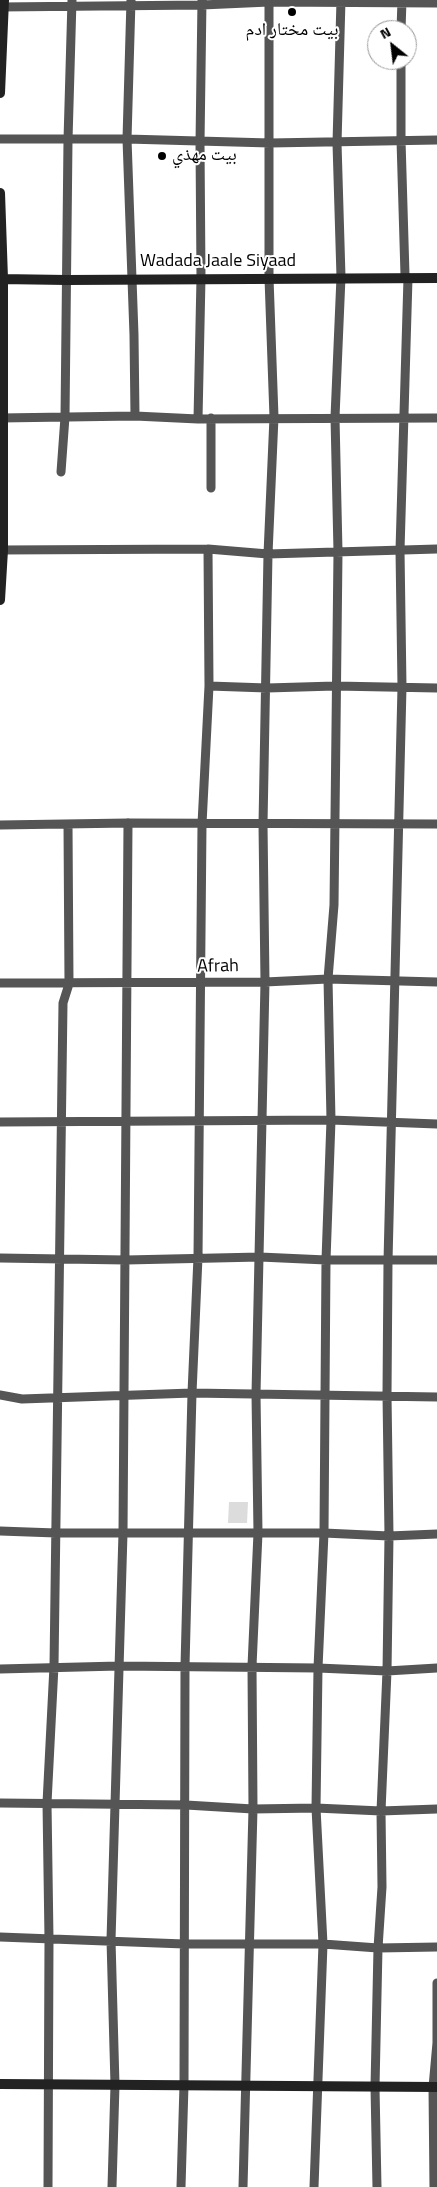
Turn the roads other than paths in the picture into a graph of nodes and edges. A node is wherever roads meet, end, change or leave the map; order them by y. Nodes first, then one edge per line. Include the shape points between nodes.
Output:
1 (269, 1) edge
2 (341, 1) edge
3 (402, 1) edge
4 (72, 3) edge
5 (131, 3) edge
6 (202, 3) edge
7 (437, 3) edge
8 (2, 4) edge
9 (402, 20) edge
10 (401, 70) edge
11 (0, 92) edge
12 (0, 139) edge
13 (127, 139) junction
14 (68, 140) junction
15 (401, 140) junction
16 (437, 140) edge
17 (200, 142) junction
18 (270, 143) junction
19 (337, 143) junction
20 (0, 194) edge
21 (341, 277) junction
22 (2, 278) edge
23 (132, 278) junction
24 (201, 278) junction
25 (269, 278) junction
26 (408, 278) junction
27 (437, 278) edge
28 (67, 280) junction
29 (135, 416) junction
30 (66, 417) junction
31 (335, 417) junction
32 (404, 417) junction
33 (1, 418) edge
34 (198, 418) junction
35 (211, 418) junction
36 (274, 418) junction
37 (437, 418) edge
38 (61, 472) dead end
39 (211, 488) dead end
40 (208, 549) junction
41 (437, 549) edge
42 (2, 550) edge
43 (400, 550) junction
44 (338, 552) junction
45 (268, 554) junction
46 (0, 600) edge
47 (209, 686) junction
48 (335, 686) junction
49 (402, 687) junction
50 (267, 688) junction
51 (437, 688) edge
52 (128, 823) junction
53 (397, 823) junction
54 (68, 824) junction
55 (202, 824) junction
56 (263, 824) junction
57 (437, 824) edge
58 (0, 825) edge
59 (334, 825) junction
60 (328, 979) junction
61 (264, 982) junction
62 (394, 982) junction
63 (437, 982) edge
64 (0, 983) edge
65 (127, 983) junction
66 (200, 983) junction
67 (69, 984) junction
68 (331, 1120) junction
69 (62, 1121) junction
70 (127, 1121) junction
71 (199, 1121) junction
72 (262, 1121) junction
73 (0, 1122) edge
74 (391, 1122) junction
75 (437, 1124) edge
76 (198, 1257) junction
77 (260, 1257) junction
78 (0, 1258) edge
79 (61, 1258) junction
80 (126, 1260) junction
81 (326, 1260) junction
82 (437, 1260) edge
83 (388, 1261) junction
84 (192, 1393) junction
85 (256, 1394) junction
86 (0, 1395) edge
87 (387, 1395) junction
88 (58, 1396) junction
89 (124, 1396) junction
90 (324, 1396) junction
91 (437, 1397) edge
92 (0, 1531) edge
93 (188, 1532) junction
94 (56, 1533) junction
95 (122, 1533) junction
96 (258, 1533) junction
97 (324, 1533) junction
98 (437, 1534) edge
99 (390, 1536) junction
100 (54, 1666) junction
101 (119, 1666) junction
102 (185, 1666) junction
103 (252, 1666) junction
104 (318, 1668) junction
105 (437, 1668) edge
106 (0, 1669) edge
107 (387, 1671) junction
108 (0, 1803) edge
109 (47, 1803) junction
110 (114, 1804) junction
111 (186, 1804) junction
112 (316, 1808) junction
113 (253, 1809) junction
114 (437, 1809) edge
115 (381, 1811) junction
116 (0, 1937) edge
117 (49, 1939) junction
118 (111, 1940) junction
119 (184, 1944) junction
120 (323, 1944) junction
121 (249, 1945) junction
122 (437, 1947) edge
123 (378, 1948) junction
124 (437, 1983) edge
125 (0, 2084) edge
126 (48, 2084) junction
127 (115, 2084) junction
128 (184, 2085) junction
129 (245, 2086) junction
130 (318, 2086) junction
131 (375, 2087) junction
132 (435, 2087) edge
133 (48, 2187) edge
134 (112, 2187) edge
135 (181, 2187) edge
136 (243, 2187) edge
137 (314, 2187) edge
138 (377, 2187) edge
139 (434, 2187) edge

1 - 2 street
1 - 6 street
1 - 18 street
2 - 3 street
2 - 19 street
3 - 7 street
3 - 9 street
4 - 5 street
4 - 8 street
4 - 14 street
5 - 6 street
5 - 13 street
6 - 17 street
8 - 11 street
10 - 15 street
12 - 14 street
13 - 14 street
13 - 17 street
13 - 23 street
14 - 28 street
15 - 16 street
15 - 19 street
15 - 26 street via 405,275
17 - 18 street
17 - 24 street
18 - 19 street
18 - 25 street
19 - 21 street
20 - 22 street
21 - 25 street, Wadada Jaale Siyaad
21 - 26 street, Wadada Jaale Siyaad
21 - 31 street
22 - 28 street, Wadada Jaale Siyaad
22 - 33 street
23 - 24 street, Wadada Jaale Siyaad
23 - 28 street, Wadada Jaale Siyaad
23 - 29 street
24 - 25 street, Wadada Jaale Siyaad
24 - 34 street
25 - 36 street
26 - 27 street, Wadada Jaale Siyaad
26 - 32 street
28 - 30 street
29 - 30 street
29 - 34 street
30 - 33 street
30 - 38 street
31 - 32 street
31 - 36 street
31 - 44 street
32 - 37 street
32 - 43 street
33 - 42 street
34 - 35 street
35 - 36 street
35 - 39 street
36 - 45 street
40 - 42 street
40 - 45 street
40 - 47 street
41 - 43 street
42 - 46 street
43 - 44 street
43 - 49 street
44 - 45 street
44 - 48 street
45 - 50 street
47 - 50 street
47 - 55 street
48 - 49 street
48 - 50 street
48 - 59 street
49 - 51 street
49 - 53 street
50 - 56 street
52 - 54 street
52 - 55 street
52 - 65 street
53 - 57 street
53 - 59 street
53 - 62 street
54 - 58 street
54 - 67 street
55 - 56 street
55 - 66 street
56 - 59 street
56 - 61 street
59 - 60 street via 334,905
60 - 61 street, Afrah
60 - 62 street, Afrah
60 - 68 street
61 - 66 street, Afrah
61 - 72 street
62 - 63 street, Afrah
62 - 74 street
64 - 67 street, Afrah
65 - 66 street, Afrah
65 - 67 street, Afrah
65 - 70 street
66 - 71 street
67 - 69 street via 62,1003
68 - 72 street
68 - 74 street
68 - 81 street
69 - 70 street
69 - 73 street
69 - 79 street
70 - 71 street
70 - 80 street
71 - 72 street
71 - 76 street
72 - 77 street
74 - 75 street
74 - 83 street
76 - 77 street
76 - 80 street
76 - 84 street
77 - 81 street
77 - 85 street
78 - 79 street
79 - 80 street
79 - 88 street
80 - 89 street
81 - 83 street
81 - 90 street
82 - 83 street
83 - 87 street
84 - 85 street
84 - 89 street
84 - 93 street
85 - 90 street
85 - 96 street
86 - 88 street via 22,1399
87 - 90 street
87 - 91 street
87 - 99 street
88 - 89 street
88 - 94 street
89 - 95 street
90 - 97 street
92 - 94 street
93 - 95 street
93 - 96 street
93 - 102 street
94 - 95 street
94 - 100 street
95 - 101 street
96 - 97 street
96 - 103 street
97 - 99 street
97 - 104 street
98 - 99 street
99 - 107 street
100 - 101 street
100 - 106 street
100 - 109 street
101 - 102 street
101 - 110 street
102 - 103 street
102 - 111 street
103 - 104 street
103 - 113 street
104 - 107 street
104 - 112 street
105 - 107 street
107 - 115 street
108 - 109 street
109 - 110 street
109 - 117 street
110 - 111 street
110 - 118 street
111 - 113 street
111 - 119 street
112 - 113 street
112 - 115 street
112 - 120 street
113 - 121 street
114 - 115 street
115 - 123 street via 382,1887
116 - 117 street
117 - 118 street
117 - 126 street
118 - 119 street
118 - 127 street
119 - 121 street
119 - 128 street
120 - 121 street
120 - 123 street
120 - 130 street
121 - 129 street
122 - 123 street
123 - 131 street
124 - 132 street
125 - 126 street
126 - 127 street
126 - 133 street
127 - 128 street
127 - 134 street
128 - 129 street
128 - 135 street
129 - 130 street
129 - 136 street
130 - 131 street
130 - 137 street
131 - 132 street
131 - 138 street
132 - 139 street

